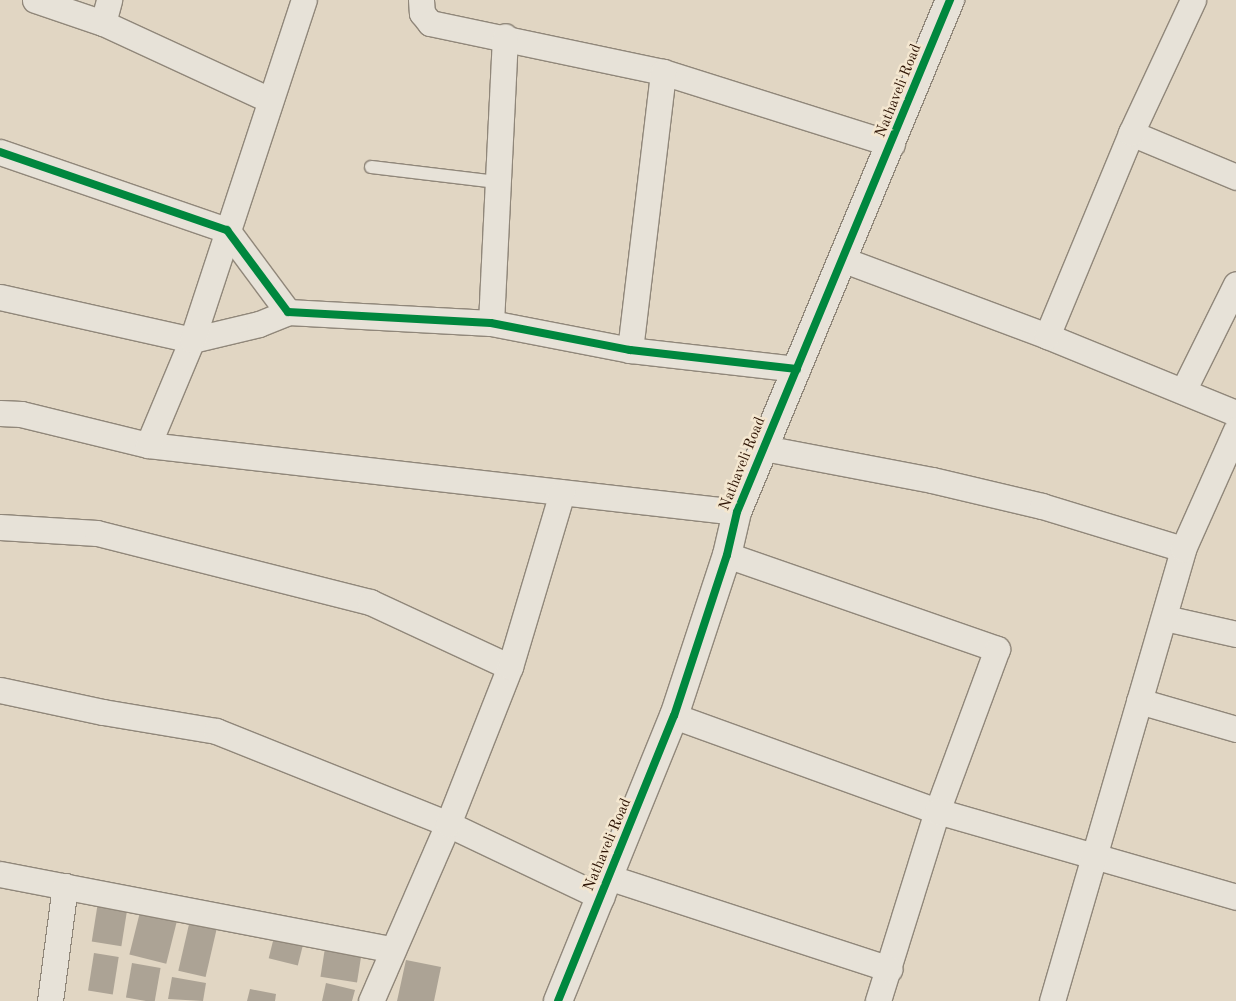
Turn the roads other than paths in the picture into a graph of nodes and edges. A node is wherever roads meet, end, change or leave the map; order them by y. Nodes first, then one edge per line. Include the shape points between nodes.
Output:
1 (35, 0) edge
2 (304, 0) edge
3 (421, 0) edge
4 (950, 0) edge
5 (1193, 0) edge
6 (106, 11) edge
7 (505, 36) junction
8 (663, 72) junction
9 (270, 100) junction
10 (1131, 133) junction
11 (892, 144) junction
12 (0, 152) edge
13 (371, 166) dead end
14 (1236, 177) edge
15 (497, 182) junction
16 (226, 230) junction
17 (844, 260) junction
18 (1236, 284) edge
19 (0, 296) edge
20 (288, 312) junction
21 (491, 323) junction
22 (1047, 336) junction
23 (192, 340) junction
24 (630, 350) junction
25 (797, 369) junction
26 (1183, 391) junction
27 (0, 412) edge
28 (1236, 412) edge
29 (1236, 430) edge
30 (148, 445) junction
31 (764, 448) junction
32 (562, 493) junction
33 (737, 512) junction
34 (0, 527) edge
35 (1183, 549) junction
36 (727, 555) junction
37 (1165, 618) junction
38 (1236, 634) edge
39 (510, 667) junction
40 (0, 690) edge
41 (1139, 701) junction
42 (674, 716) junction
43 (1236, 729) edge
44 (937, 811) junction
45 (448, 824) junction
46 (1097, 855) junction
47 (0, 874) edge
48 (65, 886) junction
49 (606, 888) junction
50 (1236, 897) edge
51 (391, 950) junction
52 (890, 968) junction
53 (50, 1001) edge
54 (371, 1001) edge
55 (558, 1001) edge
56 (878, 1001) edge
57 (1052, 1001) edge

1 - 6 street
2 - 9 street
3 - 7 street via 422,14 430,23
4 - 11 street, Nathaveli Road
5 - 10 street
6 - 9 street
7 - 8 street
7 - 15 street
8 - 11 street
8 - 24 street
9 - 16 street
10 - 14 street
10 - 22 street
11 - 17 street, Nathaveli Road
12 - 16 street
13 - 15 lane
15 - 21 street
16 - 20 street
16 - 23 street
17 - 22 street
17 - 25 street, Nathaveli Road
18 - 26 street
19 - 23 street
20 - 21 street
20 - 23 street via 259,324
21 - 24 street
22 - 26 street
23 - 30 street
24 - 25 street
25 - 31 street, Nathaveli Road
26 - 28 street
27 - 30 street via 21,414
29 - 35 street
30 - 32 street
31 - 33 street, Nathaveli Road
31 - 35 street via 932,480 1042,506
32 - 33 street
32 - 39 street
33 - 36 street, Nathaveli Road
34 - 39 street via 98,533 370,602
35 - 37 street
36 - 42 street, Nathaveli Road
36 - 44 street via 997,649
37 - 38 street
37 - 41 street
39 - 45 street
40 - 45 street via 216,731
41 - 43 street
41 - 46 street
42 - 44 street
42 - 49 street, Nathaveli Road
44 - 46 street
44 - 52 street
45 - 49 street
45 - 51 street
46 - 50 street
46 - 57 street
47 - 48 street
48 - 51 street
48 - 53 street
49 - 52 street
49 - 55 street, Nathaveli Road
51 - 54 street
52 - 56 street

